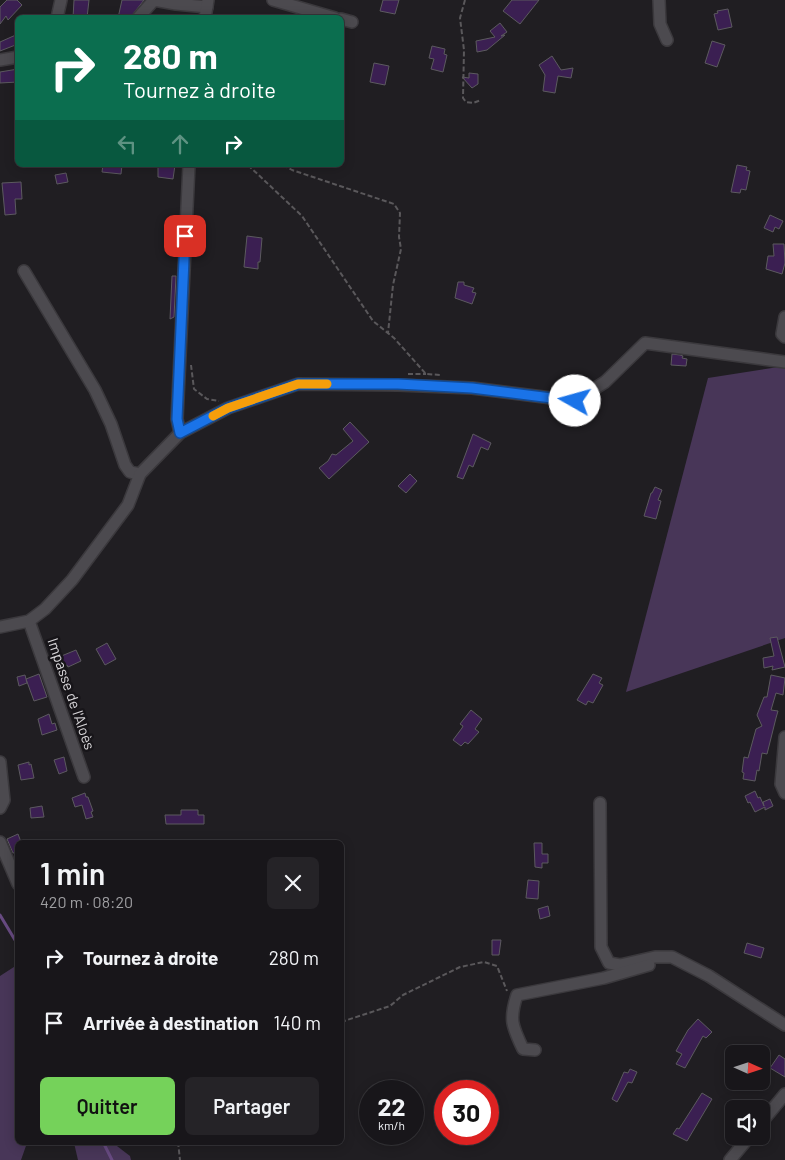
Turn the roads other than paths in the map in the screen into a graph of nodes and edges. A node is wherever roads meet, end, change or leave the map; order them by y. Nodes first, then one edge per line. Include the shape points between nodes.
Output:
1 (60, 0) edge
2 (273, 0) edge
3 (659, 0) edge
4 (207, 8) edge
5 (58, 15) edge
6 (141, 15) edge
7 (325, 15) edge
8 (667, 40) dead end
9 (15, 58) edge
10 (0, 60) edge
11 (189, 167) edge
12 (24, 271) dead end
13 (785, 317) edge
14 (785, 337) edge
15 (785, 362) edge
16 (180, 433) junction
17 (140, 474) junction
18 (29, 621) junction
19 (0, 627) edge
20 (785, 737) edge
21 (0, 762) edge
22 (84, 777) dead end
23 (785, 793) edge
24 (600, 802) dead end
25 (0, 808) edge
26 (0, 842) edge
27 (15, 877) edge
28 (672, 956) junction
29 (785, 1025) edge
30 (535, 1050) dead end
31 (785, 1094) edge
32 (770, 1112) edge
33 (742, 1145) edge
34 (730, 1160) edge

1 - 5 street
2 - 7 street
3 - 8 street via 660,24
4 - 6 street via 154,0
9 - 10 street
11 - 16 street via 177,419
12 - 17 street via 95,390 125,465 130,472
13 - 14 street via 782,334
15 - 16 street via 645,343 604,382 575,401 472,388 298,384 228,408
16 - 17 street
17 - 18 street via 128,505 72,580 45,610
18 - 19 street
18 - 22 street, Impasse de l'Aloès
20 - 23 street via 782,784
21 - 25 street via 4,800
24 - 28 street via 601,947 609,963 620,965
26 - 27 street
28 - 29 street
28 - 30 street via 604,978 517,995 511,1011 513,1029 523,1049
31 - 32 street
33 - 34 street

